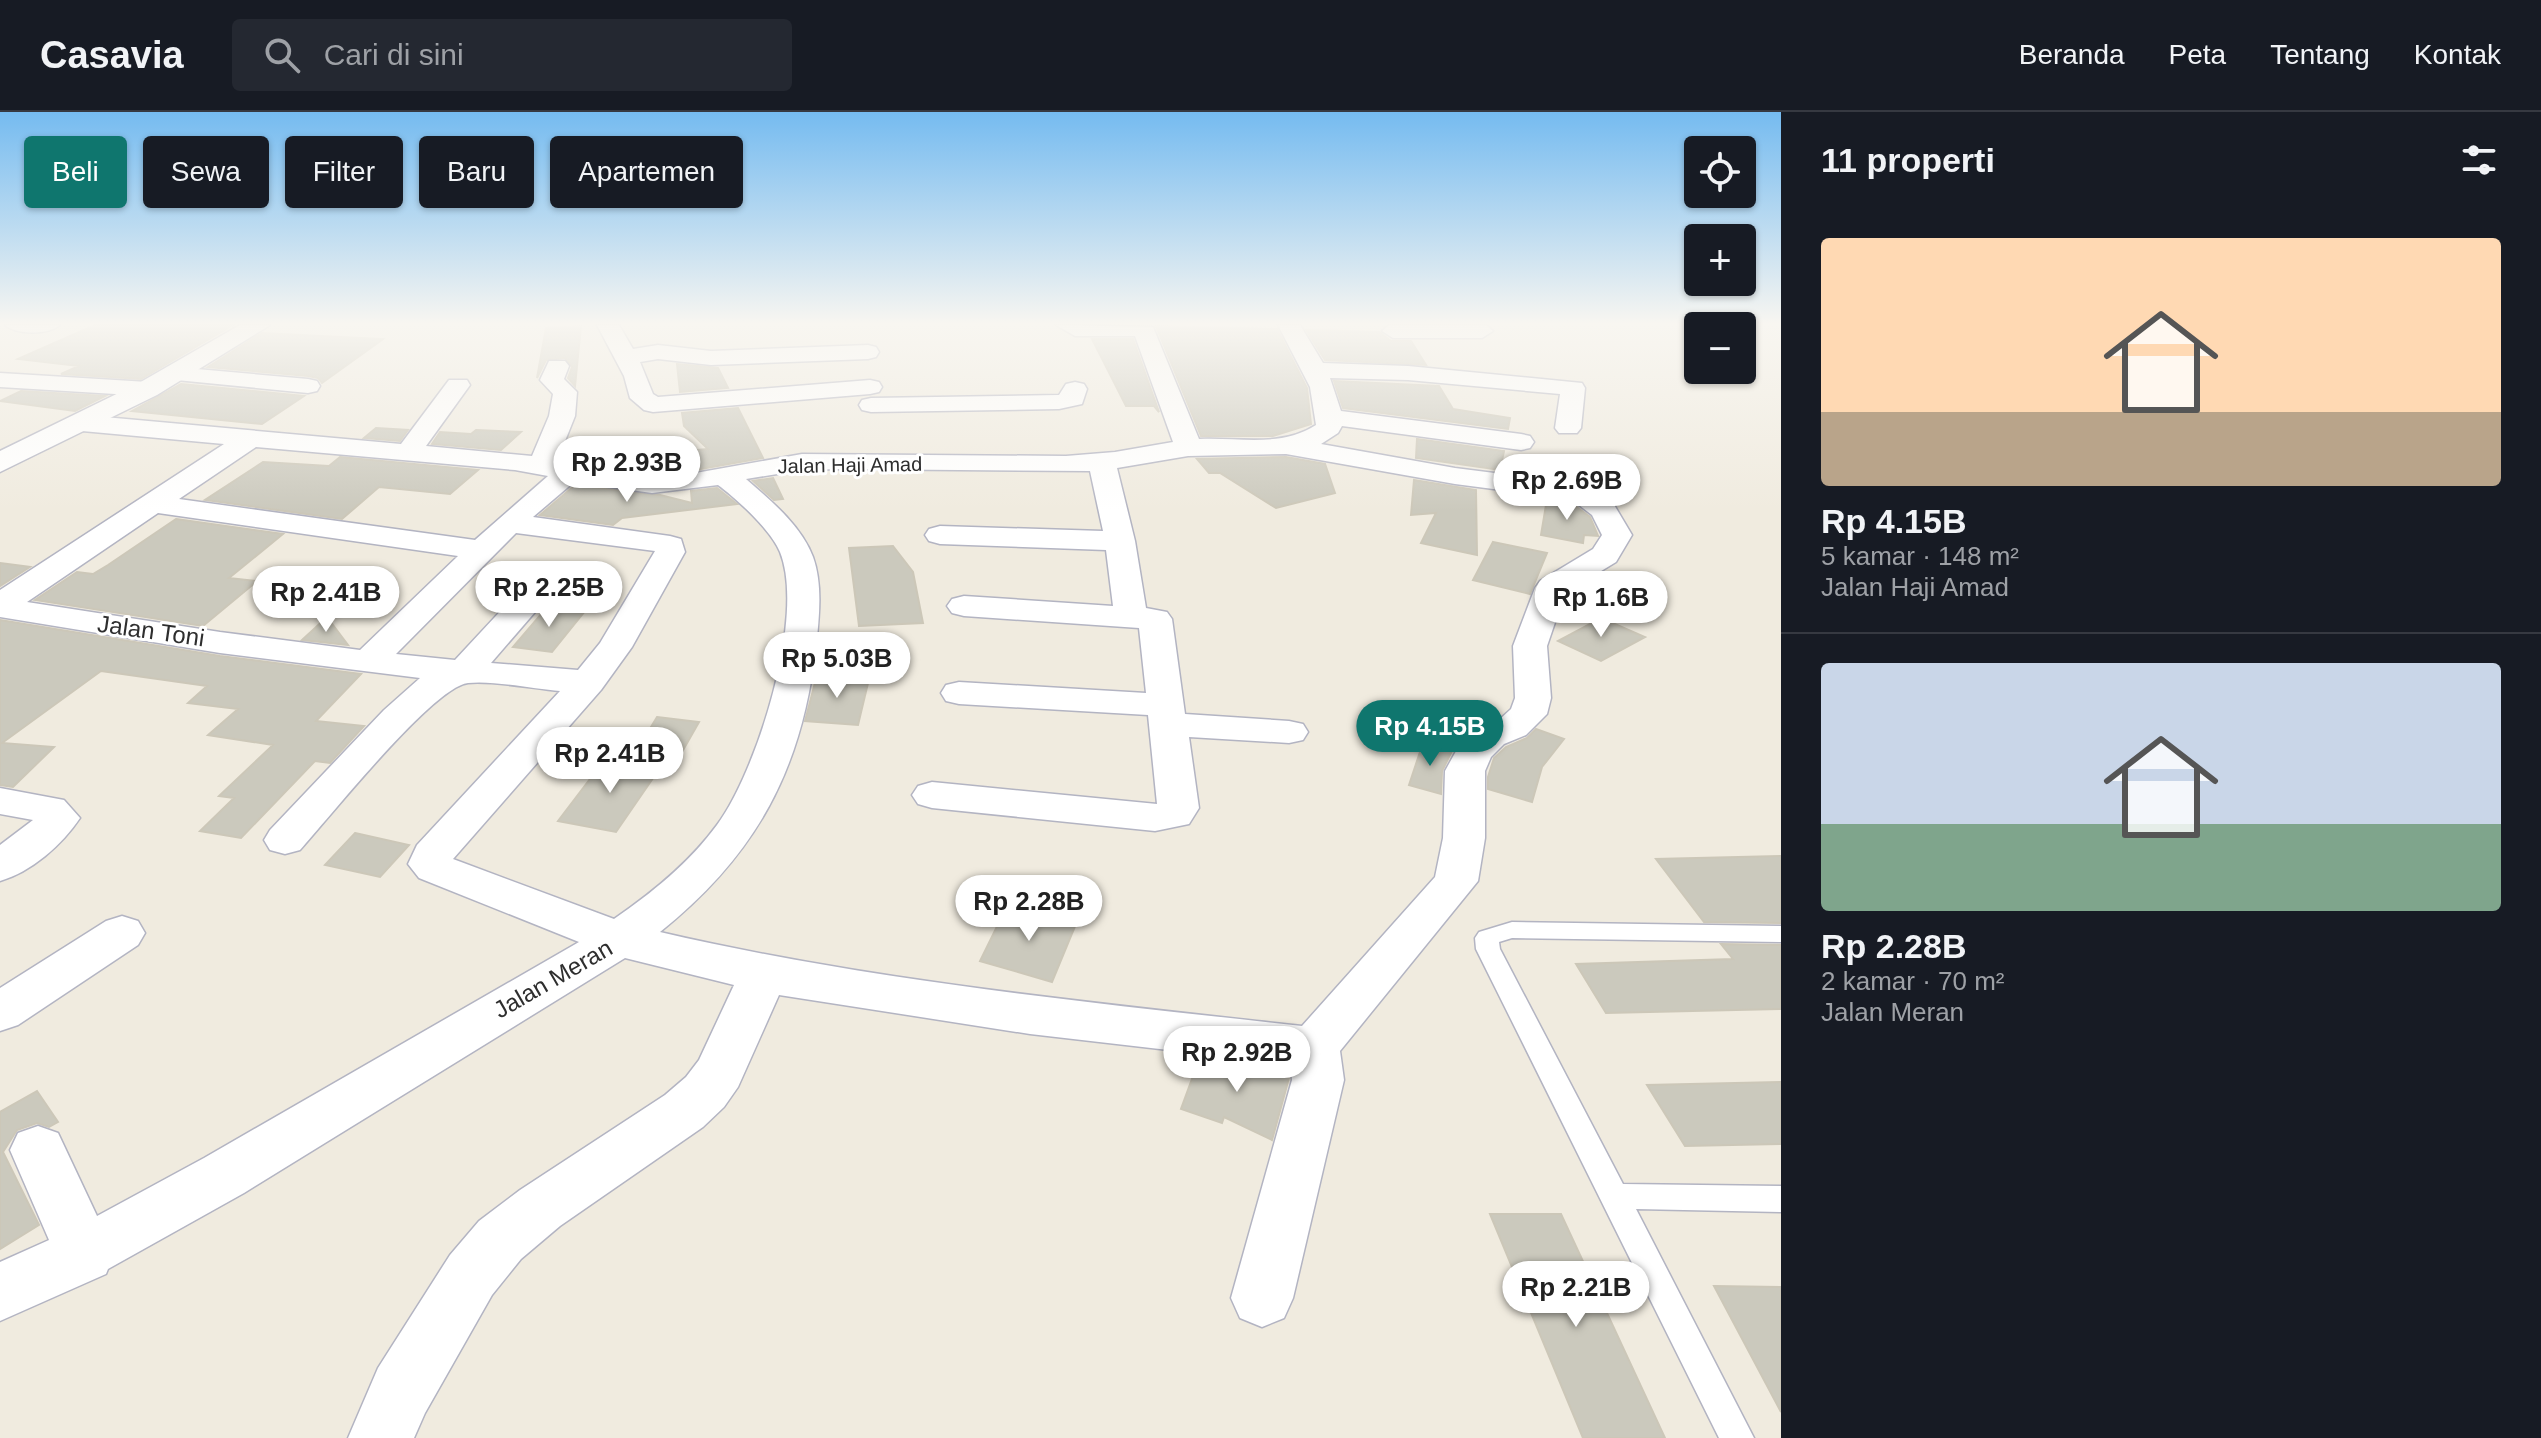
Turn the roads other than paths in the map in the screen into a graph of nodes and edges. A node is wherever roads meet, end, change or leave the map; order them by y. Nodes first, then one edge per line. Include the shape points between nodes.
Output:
1 (113, 387) edge
2 (152, 387) edge
3 (457, 387) edge
4 (559, 387) edge
5 (641, 387) edge
6 (868, 387) edge
7 (1166, 387) edge
8 (1322, 387) edge
9 (1561, 387) edge
10 (1573, 388) joint
11 (148, 389) junction
12 (1075, 389) dead end
13 (1330, 417) junction
14 (82, 423) junction
15 (867, 425) junction
16 (1568, 428) dead end
17 (251, 438) junction
18 (1521, 442) dead end
19 (1286, 446) junction
20 (1189, 448) junction
21 (408, 452) junction
22 (0, 463) edge
23 (542, 465) junction
24 (570, 471) junction
25 (1104, 471) junction
26 (722, 476) junction
27 (155, 504) junction
28 (509, 523) junction
29 (940, 535) dead end
30 (1120, 541) junction
31 (482, 550) junction
32 (533, 596) dead end
33 (0, 606) edge
34 (964, 606) dead end
35 (1131, 616) junction
36 (370, 660) junction
37 (463, 673) junction
38 (588, 682) junction
39 (959, 693) dead end
40 (1167, 715) junction
41 (1289, 732) dead end
42 (932, 795) dead end
43 (0, 801) edge
44 (285, 840) dead end
45 (0, 866) edge
46 (122, 933) dead end
47 (1781, 934) edge
48 (621, 940) junction
49 (767, 975) junction
50 (0, 1012) edge
51 (1314, 1047) junction
52 (38, 1150) dead end
53 (1615, 1196) junction
54 (1781, 1199) edge
55 (85, 1255) junction
56 (0, 1292) edge
57 (1262, 1298) dead end
58 (381, 1438) edge
59 (1737, 1438) edge

1 - 11 street
2 - 11 street
3 - 21 street
4 - 23 street via 565,392 563,412
5 - 15 street via 642,398 653,405
6 - 15 street
7 - 20 street
8 - 13 street
9 - 10 street
10 - 16 street
11 - 14 street
12 - 15 street via 1073,399 1059,402
13 - 18 street
13 - 19 street via 1329,428 1319,436
14 - 17 street, Jalan Haji Amad
14 - 22 street
15 - 25 street, Jalan Haji Amad via 972,472 998,477
15 - 26 street, Jalan Haji Amad via 787,464
17 - 21 street, Jalan Haji Amad
17 - 27 street
19 - 20 street
19 - 51 street via 1578,491 1593,499 1617,535 1605,555 1551,588 1530,646 1533,698 1528,714 1490,736 1465,771 1464,838 1456,881
20 - 25 street
21 - 23 street, Jalan Haji Amad
23 - 24 street, Jalan Haji Amad
24 - 26 street, Jalan Haji Amad via 610,482 652,485
24 - 28 street
25 - 30 street
26 - 48 street, Jalan Meran via 784,531 796,551 805,596 791,693 756,797 730,838 690,881
27 - 31 street
27 - 33 street
28 - 31 street
28 - 38 street via 670,545 640,608
29 - 30 street
30 - 35 street
31 - 36 street
32 - 37 street
33 - 36 street, Jalan Toni
34 - 35 street
35 - 40 street via 1158,624
36 - 37 street, Jalan Toni
37 - 38 street, Jalan Toni
37 - 44 street via 439,680 397,718
38 - 48 street via 432,855 430,864
39 - 40 street
40 - 41 street
40 - 42 street via 1178,808 1166,818
43 - 45 street via 49,809 59,818
46 - 50 street
47 - 53 lane via 1512,930 1487,938
48 - 49 street
48 - 55 street, Jalan Meran
49 - 51 street via 1030,1015
49 - 58 street via 705,1092 540,1208 480,1263 401,1391
51 - 57 street via 1318,1080
52 - 55 street
53 - 54 lane
53 - 59 lane
55 - 56 street, Jalan Meran

